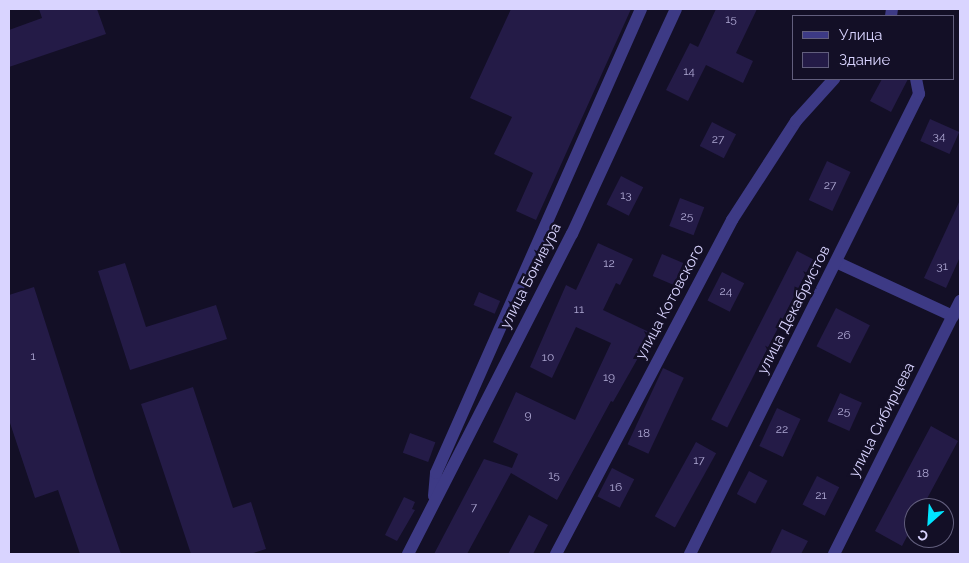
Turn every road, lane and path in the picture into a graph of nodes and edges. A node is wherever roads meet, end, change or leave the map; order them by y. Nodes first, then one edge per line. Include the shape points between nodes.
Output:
1 (641, 9) edge
2 (676, 9) edge
3 (833, 80) edge
4 (916, 80) edge
5 (836, 262) junction
6 (960, 301) edge
7 (953, 316) junction
8 (434, 501) junction
9 (408, 554) edge
10 (556, 554) edge
11 (690, 554) edge
12 (834, 554) edge

1 - 8 street via 436,473
2 - 8 street, улица Бонивура via 572,234
3 - 10 street, улица Котовского via 796,121 732,220
4 - 5 street, улица Декабристов via 919,94
5 - 7 street
5 - 11 street, улица Декабристов
6 - 7 street, улица Сибирцева
7 - 12 street, улица Сибирцева
8 - 9 street, улица Бонивура

